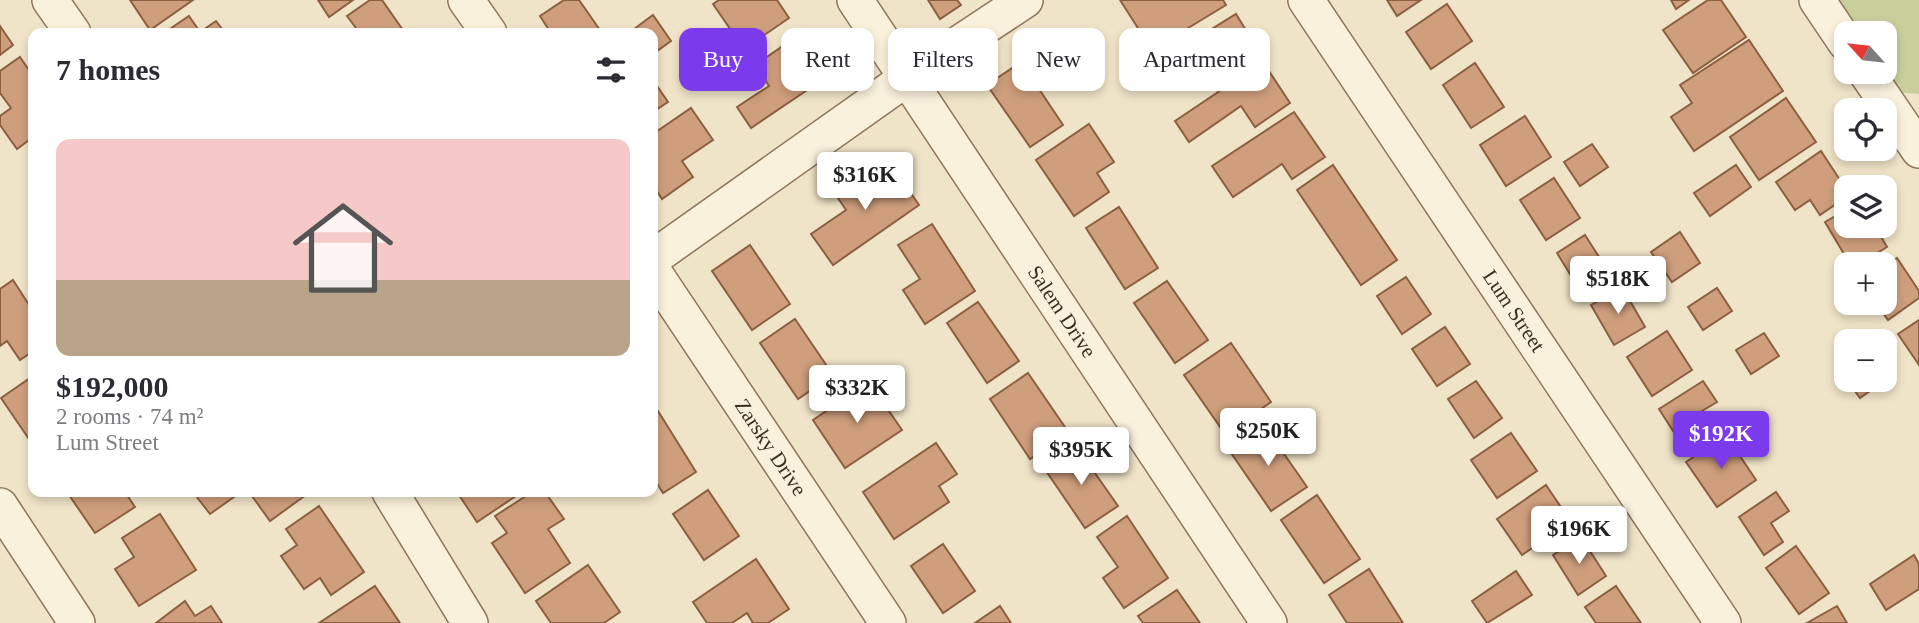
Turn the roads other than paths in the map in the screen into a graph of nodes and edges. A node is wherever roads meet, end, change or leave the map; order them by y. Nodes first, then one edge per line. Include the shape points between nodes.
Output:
1 (50, 0) edge
2 (466, 0) edge
3 (855, 0) edge
4 (1024, 0) edge
5 (1306, 0) edge
6 (1816, 0) edge
7 (1834, 26) edge
8 (70, 28) edge
9 (486, 28) edge
10 (982, 28) edge
11 (888, 50) edge
12 (1876, 84) edge
13 (889, 91) edge
14 (916, 91) edge
15 (1914, 130) edge
16 (658, 254) edge
17 (658, 278) edge
18 (393, 497) edge
19 (0, 506) edge
20 (77, 623) edge
21 (470, 623) edge
22 (888, 623) edge
23 (1269, 623) edge
24 (1723, 623) edge

1 - 8 street
2 - 9 street
3 - 11 street, Salem Drive
4 - 10 street
5 - 24 street, Lum Street
6 - 7 street
12 - 15 street
13 - 16 street
14 - 23 street, Salem Drive
17 - 22 street, Zarsky Drive
18 - 21 street
19 - 20 street

